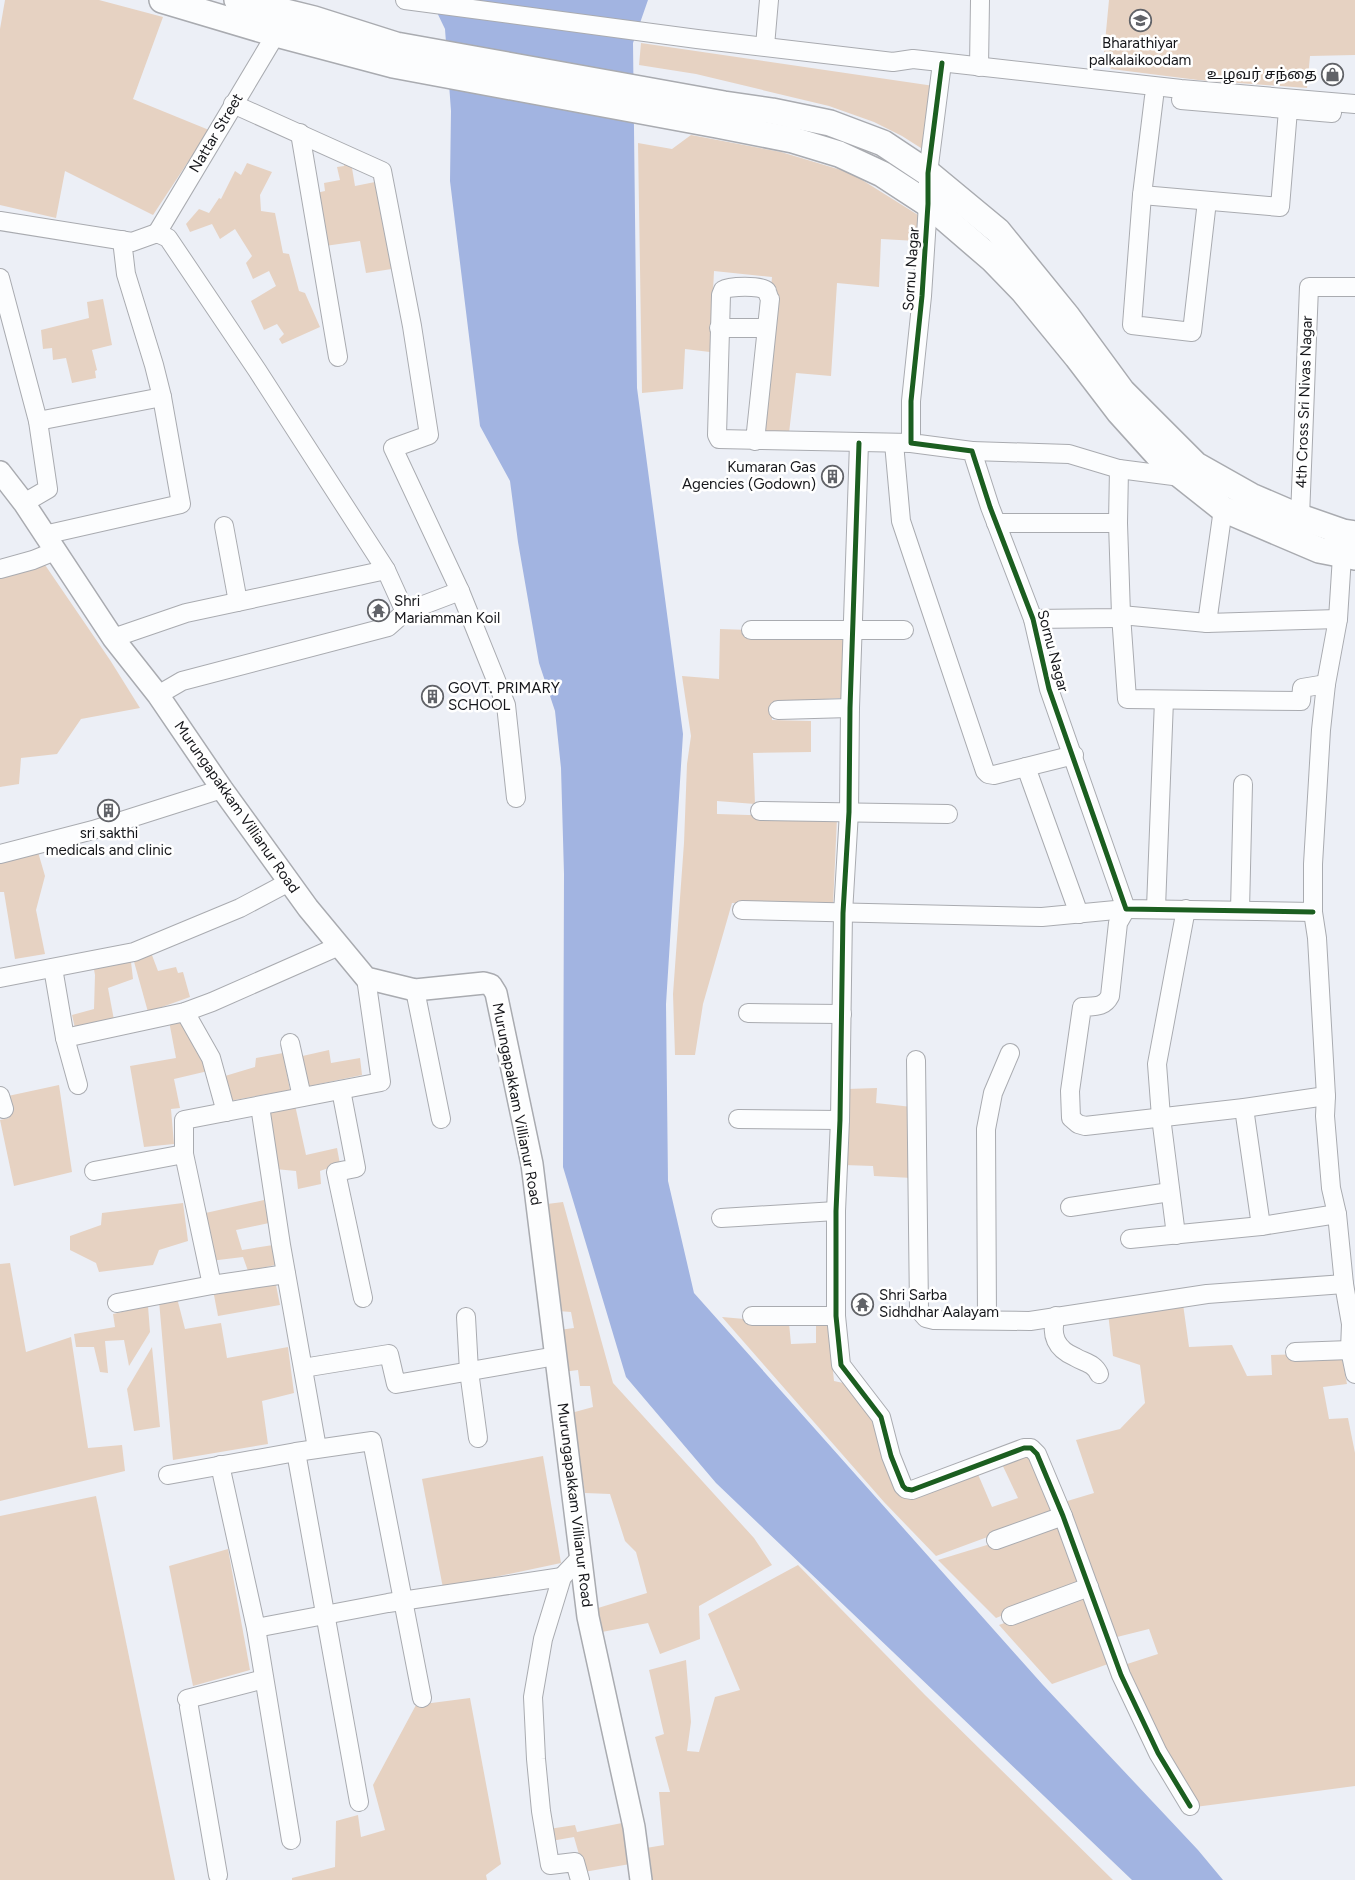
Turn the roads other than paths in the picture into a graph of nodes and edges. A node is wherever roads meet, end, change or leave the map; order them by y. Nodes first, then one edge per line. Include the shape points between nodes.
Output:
1 (162, 0) edge
2 (237, 0) edge
3 (405, 0) edge
4 (769, 0) edge
5 (980, 0) edge
6 (276, 34) junction
7 (765, 46) junction
8 (394, 55) junction
9 (979, 67) junction
10 (941, 68) junction
11 (1154, 97) junction
12 (233, 104) junction
13 (1355, 104) edge
14 (1288, 110) junction
15 (721, 114) junction
16 (1355, 115) edge
17 (300, 133) junction
18 (928, 173) junction
19 (1142, 195) junction
20 (1207, 201) junction
21 (928, 204) junction
22 (0, 221) edge
23 (157, 233) junction
24 (122, 240) junction
25 (0, 278) edge
26 (1355, 287) edge
27 (719, 328) junction
28 (766, 328) junction
29 (338, 357) dead end
30 (162, 397) junction
31 (38, 421) junction
32 (755, 441) junction
33 (859, 443) junction
34 (903, 443) junction
35 (972, 451) junction
36 (1120, 469) junction
37 (0, 472) edge
38 (1184, 477) junction
39 (24, 503) junction
40 (1223, 509) junction
41 (1300, 517) junction
42 (996, 523) junction
43 (1118, 523) junction
44 (224, 526) dead end
45 (1355, 534) edge
46 (50, 543) junction
47 (1348, 556) edge
48 (0, 569) edge
49 (386, 570) junction
50 (460, 591) junction
51 (238, 602) junction
52 (406, 612) junction
53 (1121, 615) junction
54 (1033, 619) junction
55 (1338, 619) junction
56 (1207, 623) junction
57 (853, 629) junction
58 (751, 630) dead end
59 (904, 630) dead end
60 (112, 638) junction
61 (1326, 684) junction
62 (158, 695) junction
63 (1164, 700) junction
64 (850, 708) junction
65 (778, 710) dead end
66 (1074, 755) junction
67 (1026, 767) junction
68 (1243, 784) dead end
69 (222, 789) junction
70 (516, 798) dead end
71 (760, 811) dead end
72 (849, 812) junction
73 (948, 814) dead end
74 (0, 854) edge
75 (289, 882) junction
76 (1156, 908) junction
77 (1126, 909) junction
78 (1186, 909) junction
79 (742, 910) dead end
80 (1240, 910) junction
81 (1313, 912) junction
82 (843, 913) junction
83 (1079, 914) junction
84 (339, 946) junction
85 (53, 968) junction
86 (0, 978) edge
87 (366, 978) junction
88 (416, 990) junction
89 (185, 1012) junction
90 (748, 1012) dead end
91 (842, 1014) junction
92 (65, 1038) junction
93 (290, 1043) dead end
94 (1010, 1053) dead end
95 (916, 1060) dead end
96 (78, 1085) dead end
97 (341, 1090) junction
98 (1326, 1096) junction
99 (302, 1098) junction
100 (260, 1106) junction
101 (1244, 1108) junction
102 (226, 1112) junction
103 (1161, 1117) junction
104 (441, 1118) dead end
105 (738, 1119) dead end
106 (840, 1120) junction
107 (184, 1154) junction
108 (94, 1171) dead end
109 (1170, 1192) junction
110 (1070, 1207) dead end
111 (836, 1211) junction
112 (1337, 1214) junction
113 (721, 1218) dead end
114 (1261, 1226) junction
115 (1176, 1234) junction
116 (1130, 1239) dead end
117 (286, 1274) junction
118 (1344, 1284) junction
119 (212, 1285) junction
120 (363, 1298) dead end
121 (117, 1303) dead end
122 (752, 1316) dead end
123 (836, 1316) junction
124 (1056, 1316) junction
125 (466, 1317) dead end
126 (987, 1320) junction
127 (1353, 1324) edge
128 (1350, 1350) junction
129 (1295, 1352) dead end
130 (556, 1356) junction
131 (303, 1368) junction
132 (470, 1371) junction
133 (1099, 1374) dead end
134 (1355, 1374) edge
135 (478, 1438) dead end
136 (317, 1448) junction
137 (296, 1452) junction
138 (220, 1465) junction
139 (168, 1475) dead end
140 (1063, 1516) junction
141 (996, 1540) dead end
142 (581, 1557) junction
143 (562, 1577) junction
144 (1089, 1587) junction
145 (404, 1601) junction
146 (326, 1615) junction
147 (1011, 1616) dead end
148 (256, 1628) junction
149 (264, 1679) junction
150 (422, 1698) dead end
151 (359, 1802) dead end
152 (1190, 1806) dead end
153 (291, 1840) dead end
154 (218, 1875) dead end
155 (580, 1880) edge
156 (640, 1880) edge

1 - 6 highway
2 - 8 highway via 314,19
3 - 7 street
4 - 7 street
5 - 9 street
6 - 8 highway
6 - 12 street, Nattar Street
7 - 10 street via 893,62 906,68
8 - 15 highway
9 - 10 street
9 - 13 street
10 - 11 street
10 - 18 street, Sornu Nagar
11 - 14 street
11 - 19 street
12 - 17 street
12 - 23 street, Nattar Street
14 - 16 street
14 - 20 street via 1280,207
15 - 18 highway via 772,111 830,123 883,142
15 - 21 highway via 839,154 882,174
17 - 29 street
17 - 50 street via 382,171 430,435 392,448
18 - 21 street, Sornu Nagar
18 - 41 highway via 998,231 1122,391 1196,464 1251,496
19 - 20 street
19 - 20 street via 1132,325 1192,332
21 - 34 street, Sornu Nagar via 922,296 911,401
21 - 38 highway via 993,260 1023,291 1118,412 1165,463
22 - 24 street
23 - 24 street via 132,242
23 - 49 street via 168,238
24 - 30 street via 126,274
25 - 31 street
26 - 41 street, 4th Cross Sri Nivas Nagar via 1309,287
27 - 28 street
27 - 28 street via 721,295 728,287 761,288 767,292 770,299
27 - 32 street via 717,434 723,440
28 - 32 street
30 - 31 street
30 - 46 street via 181,504
31 - 39 street via 48,489
32 - 33 street
33 - 34 street
33 - 57 street
34 - 35 street
34 - 67 street, Sornu Nagar via 902,521 982,766 986,773 994,775
35 - 36 street via 1069,454
35 - 42 street, Sornu Nagar
36 - 38 street
36 - 43 street
37 - 39 main road, Murungapakkam Villianur Road
38 - 40 highway
39 - 46 main road, Murungapakkam Villianur Road
40 - 47 highway via 1319,550
40 - 56 street
41 - 45 highway
42 - 43 street
42 - 54 street, Sornu Nagar
43 - 53 street
44 - 51 street
46 - 48 street via 33,560
46 - 60 main road, Murungapakkam Villianur Road
47 - 55 street
49 - 51 street
49 - 52 street
50 - 52 street
50 - 70 street via 506,705
51 - 60 street via 186,613
52 - 62 street via 388,627 182,681
53 - 54 street via 1117,618
53 - 56 street
53 - 63 street via 1127,699
54 - 66 street, Sornu Nagar via 1049,689
55 - 56 street
55 - 61 street
57 - 58 street
57 - 59 street
57 - 64 street
60 - 62 main road, Murungapakkam Villianur Road
61 - 63 street via 1302,688 1301,701
61 - 81 street
62 - 69 main road, Murungapakkam Villianur Road
63 - 76 street
64 - 65 street
64 - 72 street
66 - 67 street
66 - 77 street, Sornu Nagar
67 - 83 street
68 - 80 street
69 - 74 street via 93,830
69 - 75 main road, Murungapakkam Villianur Road
71 - 72 street
72 - 73 street
72 - 82 street
75 - 84 main road, Murungapakkam Villianur Road
75 - 85 street via 240,908 134,952
76 - 77 street
76 - 78 street
77 - 83 street
77 - 103 street via 1118,923 1107,1003 1082,1007 1070,1091 1072,1118 1085,1126
78 - 80 street
78 - 103 street via 1157,1064
79 - 82 street
80 - 81 street
81 - 98 street
82 - 83 street via 1042,917
82 - 91 street
84 - 87 main road, Murungapakkam Villianur Road
84 - 89 street
85 - 86 street
85 - 92 street
87 - 88 main road, Murungapakkam Villianur Road
87 - 97 street via 380,1082
88 - 104 street
88 - 130 main road, Murungapakkam Villianur Road via 475,983 491,984 496,993 532,1164
89 - 92 street
89 - 102 street via 211,1058
90 - 91 street
91 - 106 street
92 - 96 street
93 - 99 street
94 - 126 street via 993,1093 986,1129
95 - 126 street via 919,1310 926,1318 934,1320
97 - 99 street
97 - 120 street via 356,1168 336,1172
98 - 101 street
98 - 112 street via 1331,1188
99 - 100 street
100 - 102 street
100 - 117 street
101 - 103 street
101 - 114 street
102 - 107 street via 184,1120
103 - 109 street
105 - 106 street
106 - 111 street
107 - 108 street
107 - 119 street
109 - 110 street
109 - 115 street
111 - 113 street
111 - 123 street
112 - 114 street
112 - 118 street
114 - 115 street
115 - 116 street
117 - 119 street
117 - 131 street
118 - 124 street via 1207,1294
118 - 127 street
119 - 121 street
122 - 123 street
123 - 140 street via 841,1365 881,1417 891,1456 906,1489 912,1490 1031,1448 1038,1454
124 - 126 street via 1030,1321
124 - 133 street via 1053,1331 1059,1345 1074,1357 1096,1367
125 - 132 street
127 - 128 street
128 - 129 street
128 - 134 street
130 - 132 street
130 - 142 main road, Murungapakkam Villianur Road
131 - 132 street via 389,1354 396,1384
131 - 136 street
132 - 135 street
136 - 137 street
136 - 145 street via 372,1441
137 - 138 street
137 - 146 street
138 - 139 street
138 - 148 street
140 - 141 street
140 - 144 street
142 - 143 street
142 - 156 main road, Murungapakkam Villianur Road via 588,1617 634,1828
143 - 145 street
143 - 155 street via 543,1639 533,1697 536,1759 550,1866 575,1862
144 - 147 street
144 - 152 street via 1121,1675 1158,1754
145 - 146 street
145 - 150 street
146 - 148 street
146 - 151 street
148 - 149 street
149 - 153 street
149 - 154 street via 188,1703

